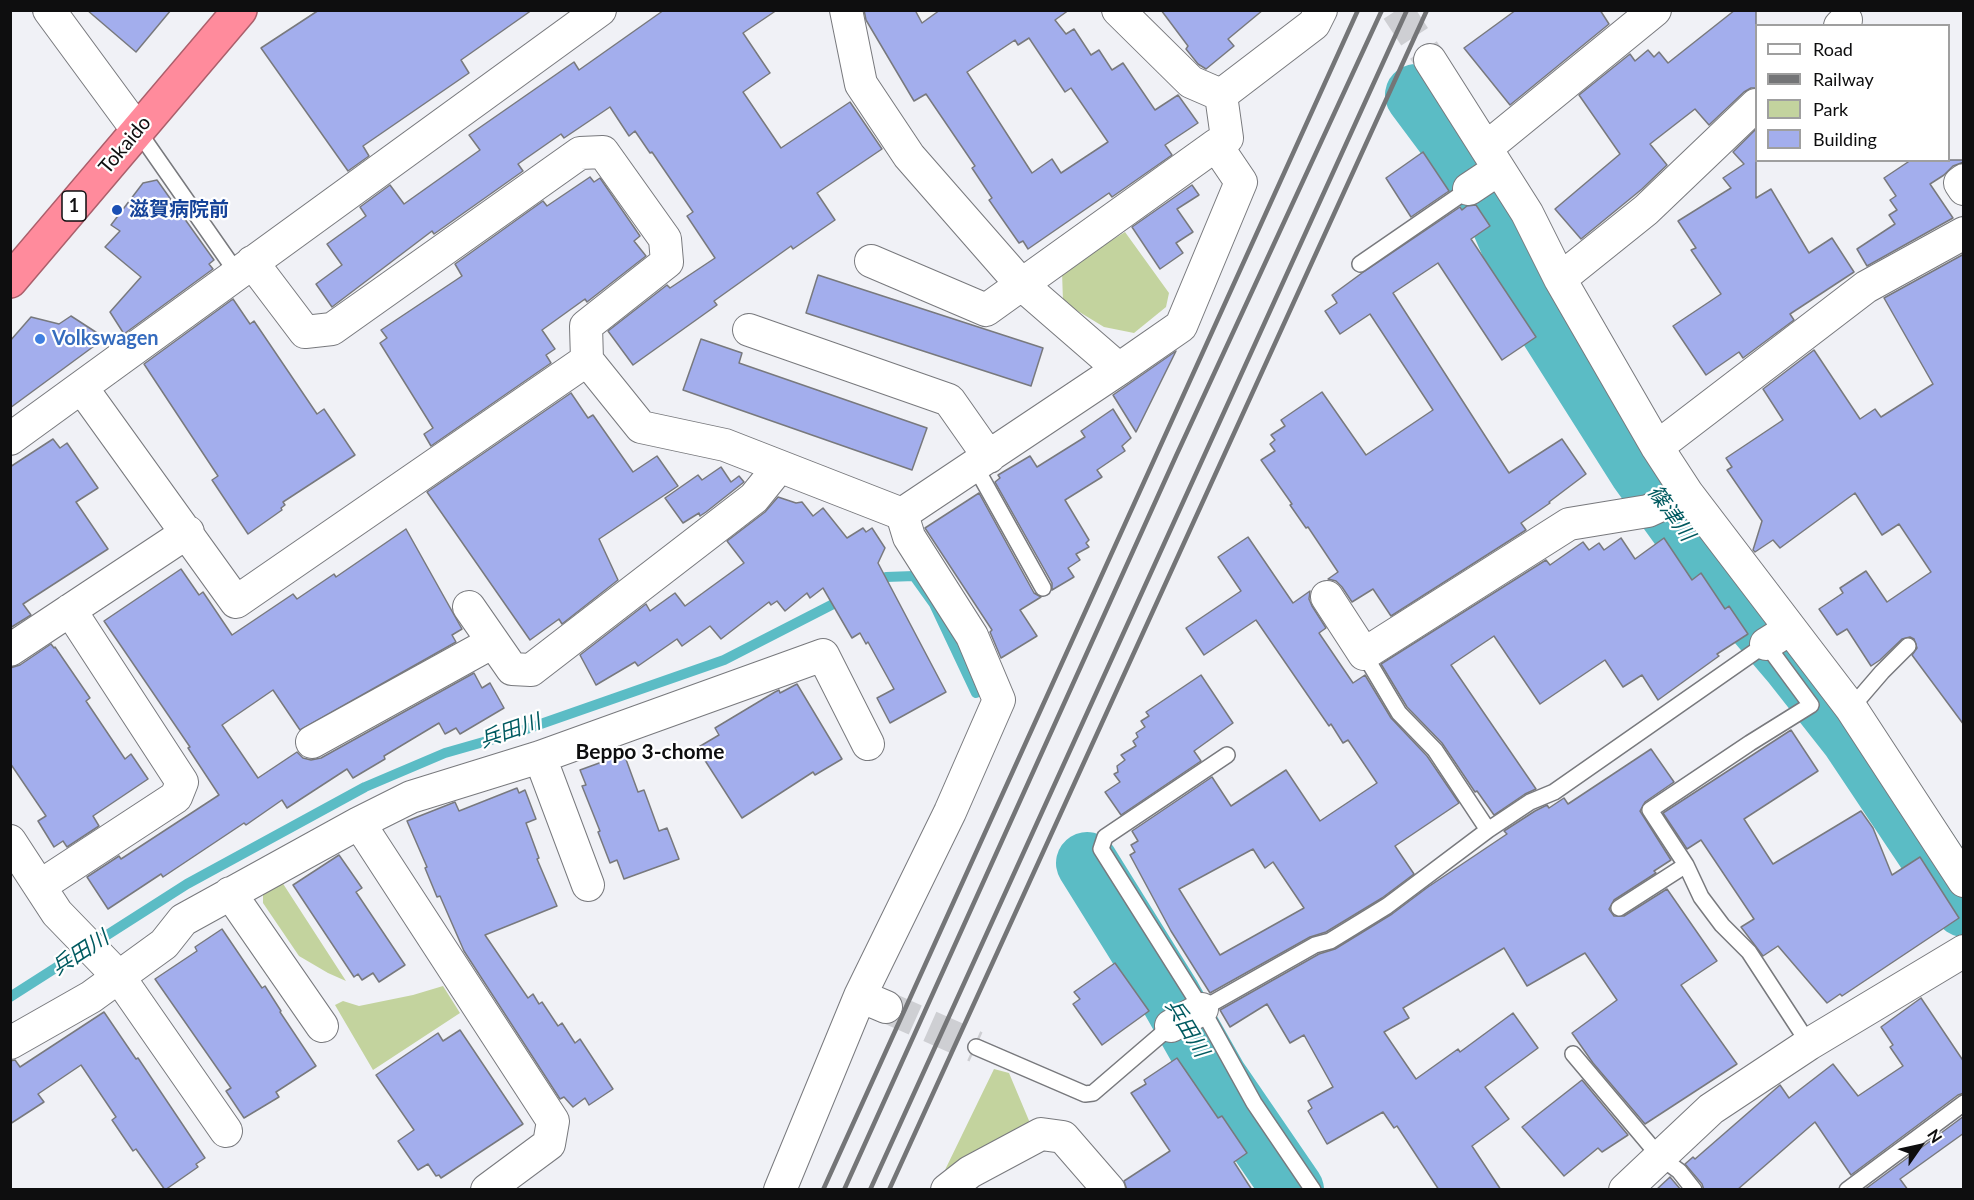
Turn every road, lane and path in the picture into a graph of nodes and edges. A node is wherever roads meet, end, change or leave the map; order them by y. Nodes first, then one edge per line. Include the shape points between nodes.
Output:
1 (49, 10) edge
2 (240, 10) edge
3 (600, 10) edge
4 (846, 10) edge
5 (1118, 10) edge
6 (1321, 10) edge
7 (1655, 10) edge
8 (1430, 60) tunnel mouth
9 (1221, 95) junction
10 (1755, 106) edge
11 (138, 130) junction
12 (1216, 145) junction
13 (1487, 169) junction
14 (1964, 180) edge
15 (1964, 189) edge
16 (1964, 233) edge
17 (871, 261) dead end
18 (1360, 264) dead end
19 (245, 267) junction
20 (1560, 279) junction
21 (10, 281) edge
22 (1021, 284) junction
23 (749, 330) dead end
24 (587, 360) junction
25 (1119, 369) junction
26 (82, 388) junction
27 (10, 439) edge
28 (1657, 447) junction
29 (982, 461) junction
30 (779, 466) junction
31 (1682, 495) junction
32 (902, 514) junction
33 (188, 532) junction
34 (1043, 588) dead end
35 (1326, 597) dead end
36 (469, 607) dead end
37 (70, 610) junction
38 (1779, 636) junction
39 (493, 642) junction
40 (1908, 646) dead end
41 (10, 650) edge
42 (1364, 654) junction
43 (1851, 708) junction
44 (312, 742) dead end
45 (868, 744) dead end
46 (1227, 755) dead end
47 (540, 757) junction
48 (359, 823) junction
49 (1488, 830) junction
50 (10, 841) edge
51 (1686, 865) junction
52 (1964, 881) edge
53 (588, 885) dead end
54 (39, 886) junction
55 (230, 893) junction
56 (1619, 908) dead end
57 (1964, 951) edge
58 (111, 968) junction
59 (1189, 1016) junction
60 (322, 1026) dead end
61 (10, 1042) edge
62 (1809, 1044) junction
63 (976, 1047) tunnel mouth
64 (1573, 1054) dead end
65 (1964, 1103) edge
66 (226, 1131) dead end
67 (1660, 1157) junction
68 (486, 1190) edge
69 (780, 1190) edge
70 (947, 1190) edge
71 (1109, 1190) edge
72 (1313, 1190) edge
73 (1625, 1190) edge
74 (1694, 1190) edge
75 (1847, 1190) edge

1 - 11 street
2 - 11 highway, Tokaido / 1
3 - 19 street
4 - 22 street via 861,84 909,156
5 - 9 street via 1191,82
6 - 9 street via 1314,24
7 - 13 street
8 - 13 street
9 - 12 street via 1227,138
10 - 20 street via 1646,210
11 - 19 lane
11 - 21 highway, Tokaido / 1
12 - 22 street
12 - 25 street via 1241,183 1181,326
13 - 18 lane
13 - 20 street via 1527,213
14 - 15 street via 1960,183
16 - 28 street via 1866,286
17 - 22 street via 986,310
19 - 24 street via 305,332 332,329 580,153 603,152 665,239 667,262 586,326
19 - 26 street
20 - 28 street
22 - 25 street
23 - 29 street via 949,400
24 - 30 street via 641,427 725,446
24 - 33 street via 236,602
25 - 29 street
26 - 27 street
26 - 33 street
28 - 31 street
29 - 32 street
29 - 34 lane
30 - 32 street
30 - 39 street via 754,498 531,670 512,669
31 - 38 street
31 - 42 street via 1648,511 1569,524
32 - 69 street via 909,537 972,636 999,700 873,1001
33 - 37 street
35 - 42 street
36 - 39 street
37 - 41 street
37 - 54 street via 182,782 176,797
38 - 43 street
38 - 49 lane via 1554,792 1530,802
38 - 51 lane via 1811,705 1650,810
39 - 44 street
40 - 43 lane
42 - 49 lane via 1399,713 1435,750
43 - 52 street
45 - 47 street via 823,655
46 - 59 lane via 1106,837 1101,849
47 - 48 street via 411,797
47 - 53 street
48 - 55 street
48 - 68 street via 553,1121 549,1144
49 - 59 lane via 1387,906
50 - 54 street
51 - 56 lane
51 - 62 lane via 1701,897 1749,952
54 - 58 street via 57,913
55 - 58 street via 183,920 164,944
55 - 60 street
57 - 62 street
58 - 61 street via 91,997
58 - 66 street
59 - 63 lane via 1092,1093 1085,1094
59 - 72 lane via 1254,1102
62 - 67 street via 1712,1109
64 - 67 lane
65 - 75 lane
67 - 73 street
67 - 74 lane via 1679,1171
70 - 71 street via 970,1172 1041,1134 1064,1137

